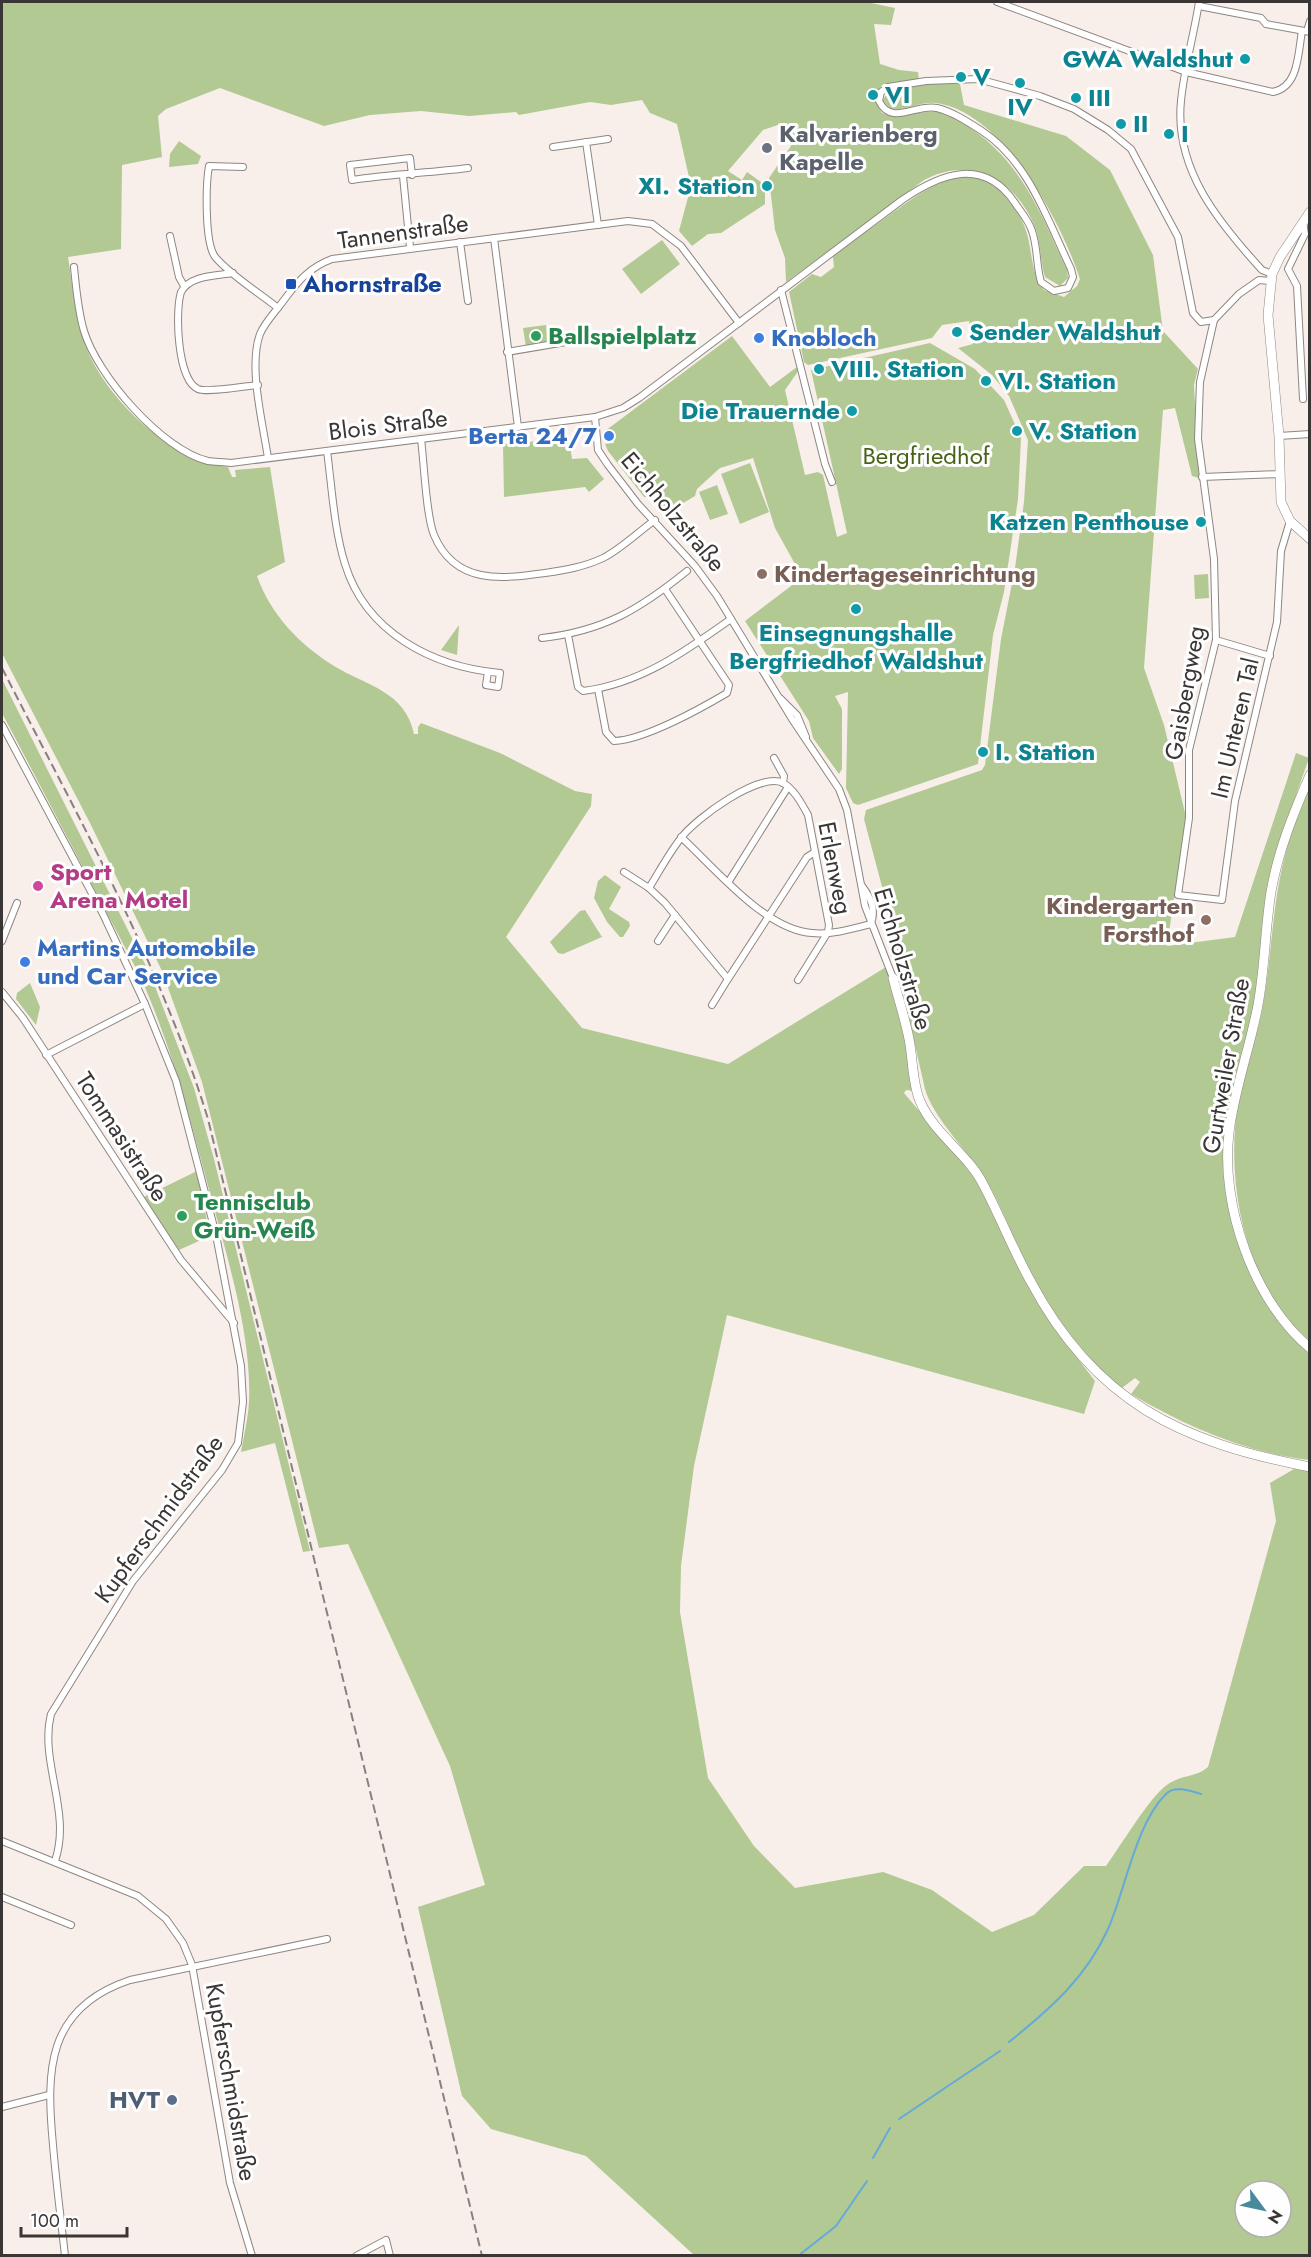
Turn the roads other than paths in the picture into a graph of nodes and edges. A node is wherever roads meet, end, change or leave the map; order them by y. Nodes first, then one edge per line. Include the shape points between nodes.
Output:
1 (997, 2) edge
2 (1199, 4) edge
3 (1310, 21) edge
4 (1306, 31) edge
5 (1186, 72) junction
6 (608, 139) dead end
7 (586, 142) junction
8 (553, 147) dead end
9 (396, 159) junction
10 (243, 167) dead end
11 (468, 168) dead end
12 (400, 175) junction
13 (412, 175) junction
14 (1310, 212) edge
15 (1303, 222) junction
16 (598, 225) junction
17 (170, 236) dead end
18 (494, 238) junction
19 (460, 242) junction
20 (410, 247) junction
21 (74, 267) dead end
22 (233, 273) junction
23 (1271, 278) junction
24 (184, 286) junction
25 (781, 290) junction
26 (468, 301) dead end
27 (278, 308) junction
28 (1214, 320) junction
29 (739, 323) junction
30 (589, 338) dead end
31 (507, 352) junction
32 (258, 385) junction
33 (1303, 399) dead end
34 (595, 417) junction
35 (518, 427) junction
36 (1310, 434) edge
37 (1279, 436) junction
38 (421, 439) junction
39 (327, 452) junction
40 (268, 458) junction
41 (1280, 474) junction
42 (1202, 477) junction
43 (832, 482) dead end
44 (655, 520) junction
45 (1290, 521) junction
46 (1310, 539) edge
47 (687, 571) dead end
48 (665, 589) junction
49 (731, 620) junction
50 (568, 635) junction
51 (542, 638) dead end
52 (702, 640) junction
53 (1216, 640) junction
54 (1270, 656) junction
55 (488, 672) dead end
56 (598, 689) junction
57 (2, 725) edge
58 (774, 759) dead end
59 (1310, 775) edge
60 (786, 785) junction
61 (681, 837) junction
62 (815, 852) junction
63 (624, 872) dead end
64 (729, 881) junction
65 (649, 888) junction
66 (1178, 895) joint
67 (17, 903) dead end
68 (675, 915) junction
69 (767, 917) junction
70 (871, 924) junction
71 (828, 932) junction
72 (2, 941) edge
73 (658, 941) dead end
74 (728, 978) junction
75 (893, 978) joint
76 (798, 980) dead end
77 (2, 992) edge
78 (145, 1004) junction
79 (712, 1005) dead end
80 (46, 1054) junction
81 (234, 1324) junction
82 (1310, 1348) edge
83 (1310, 1467) edge
84 (2, 1841) edge
85 (55, 1861) junction
86 (2, 1897) edge
87 (71, 1925) dead end
88 (327, 1939) dead end
89 (192, 1965) junction
90 (48, 2095) junction
91 (2, 2107) edge
92 (64, 2256) edge
93 (252, 2256) edge
94 (356, 2256) edge
95 (390, 2256) edge

1 - 5 street
2 - 4 street
2 - 5 street
3 - 4 street
4 - 5 street via 1292,80 1282,90 1273,92
5 - 23 street via 1182,131 1196,181 1208,205 1237,243
6 - 7 street
7 - 8 street
7 - 16 street
9 - 12 street
9 - 12 street via 350,165 352,180
9 - 13 street via 410,158
10 - 22 street via 209,166 206,180 214,256
11 - 13 street
12 - 13 street
12 - 20 street
14 - 15 main road
15 - 23 main road
15 - 33 street via 1305,234 1288,269 1297,286
16 - 18 street, Tannenstraße
16 - 29 street, Tannenstraße via 628,221 652,224 665,232 681,246
17 - 24 street
18 - 19 street, Tannenstraße
18 - 31 street, Tannenstraße
19 - 20 street, Tannenstraße
19 - 26 street
20 - 27 street, Tannenstraße via 318,264
21 - 40 street, Blois Straße via 84,332 100,367 133,409 158,431 207,461 231,463
22 - 24 street via 193,280
22 - 27 street
23 - 28 street via 1259,280 1239,294
23 - 37 main road via 1269,346
24 - 32 street via 179,300 179,341 191,384 202,390
25 - 28 street, Blois Straße via 926,183 970,173 1009,194 1023,215 1031,229 1041,282 1054,291 1068,288 1073,277 1071,269 1032,185 1005,151 985,133 946,111 934,107 898,114 885,110 879,101 881,92 895,85 978,79 1074,109 1131,149 1178,237 1195,316 1203,322
25 - 29 street, Blois Straße
25 - 43 street
27 - 32 street, Tannenstraße via 256,345
28 - 42 street, Gaisbergweg via 1200,382 1198,439
29 - 34 street, Blois Straße via 639,398
30 - 31 street
31 - 35 street, Tannenstraße
32 - 40 street, Tannenstraße
34 - 35 street, Blois Straße
34 - 44 street, Eichholzstraße via 598,450 638,504
35 - 38 street, Blois Straße
36 - 37 street
37 - 41 main road
38 - 39 street, Blois Straße
38 - 44 street via 434,534 454,562 484,577 508,578 579,568 605,557
39 - 40 street, Blois Straße
39 - 55 street via 344,564 374,615 429,657
41 - 42 street
41 - 45 main road via 1281,502
42 - 53 street, Gaisbergweg via 1214,559
44 - 49 street, Eichholzstraße via 695,566
45 - 46 main road
45 - 54 street, Im Unteren Tal via 1281,550 1277,622
47 - 48 street
48 - 50 street via 624,617
48 - 52 street
49 - 52 street
49 - 70 street, Eichholzstraße via 839,789 847,810 860,883 874,914
50 - 51 street
50 - 56 street via 578,687 583,691
52 - 56 street via 654,669
52 - 56 street via 729,685 727,693 694,712 614,741 606,732
53 - 54 street
53 - 66 street, Gaisbergweg via 1190,750 1189,818
54 - 66 street, Im Unteren Tal via 1235,801 1222,900
57 - 78 street, Kupferschmidstraße via 103,914
58 - 60 street, Erlenweg
59 - 82 main road, Gurtweiler Straße via 1289,827 1271,891 1258,1004 1228,1135 1228,1168 1242,1240 1254,1272 1286,1323
60 - 61 street via 775,780 726,800
60 - 62 street, Erlenweg via 808,815
60 - 64 street
61 - 64 street
61 - 65 street
62 - 69 street via 807,857
62 - 71 street, Erlenweg
63 - 65 street
64 - 69 street
65 - 68 street
67 - 72 street
68 - 73 street
68 - 74 street
69 - 71 street via 811,933
69 - 74 street
70 - 71 street
70 - 75 street, Eichholzstraße
71 - 76 street
74 - 79 street
75 - 83 main road, Eichholzstraße via 920,1101 982,1182 1031,1284 1090,1368 1120,1394 1170,1424 1240,1451
77 - 80 street, Tommasistraße
78 - 80 street, Tommasistraße
78 - 81 street, Kupferschmidstraße via 176,1081 216,1235
80 - 81 street, Tommasistraße via 181,1260
81 - 85 street, Kupferschmidstraße via 243,1402 238,1443 222,1470 134,1581 51,1714 46,1734 60,1840
84 - 85 street, Kupferschmidstraße
85 - 89 street, Kupferschmidstraße via 138,1896 166,1919
86 - 87 street
88 - 89 street
89 - 90 street via 111,1986 90,2000 64,2030 53,2057
89 - 93 street, Kupferschmidstraße via 230,2183
90 - 91 street
90 - 92 street
94 - 95 street via 386,2240

